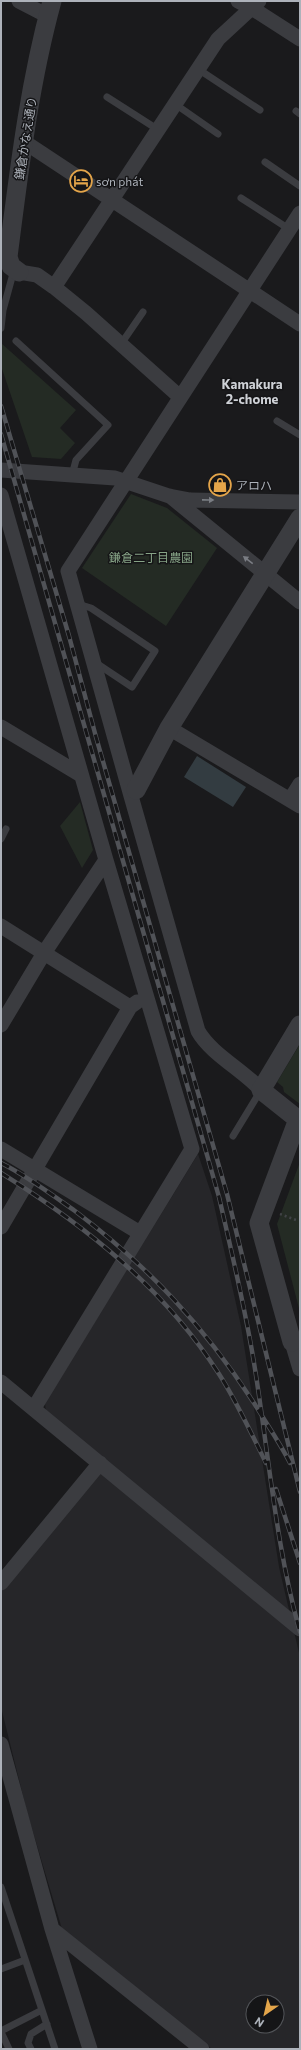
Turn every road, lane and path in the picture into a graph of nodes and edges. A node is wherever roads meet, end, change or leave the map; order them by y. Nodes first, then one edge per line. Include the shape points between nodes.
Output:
1 (19, 1) edge
2 (238, 1) edge
3 (256, 5) edge
4 (50, 8) edge
5 (300, 39) edge
6 (198, 69) junction
7 (107, 97) dead end
8 (175, 104) junction
9 (260, 110) dead end
10 (157, 130) junction
11 (218, 134) dead end
12 (23, 141) junction
13 (264, 162) dead end
14 (300, 186) edge
15 (241, 198) dead end
16 (112, 200) junction
17 (300, 213) edge
18 (289, 229) junction
19 (16, 271) junction
20 (54, 287) junction
21 (251, 291) junction
22 (142, 312) dead end
23 (300, 324) edge
24 (1, 328) edge
25 (16, 341) dead end
26 (121, 344) junction
27 (180, 397) junction
28 (277, 421) dead end
29 (300, 435) edge
30 (1, 470) edge
31 (72, 475) junction
32 (125, 481) junction
33 (1, 495) edge
34 (169, 496) junction
35 (300, 502) edge
36 (300, 518) edge
37 (265, 574) junction
38 (300, 602) edge
39 (76, 603) junction
40 (92, 661) junction
41 (1, 727) edge
42 (170, 728) junction
43 (81, 775) junction
44 (300, 784) edge
45 (133, 793) junction
46 (295, 803) edge
47 (6, 829) dead end
48 (1, 839) edge
49 (106, 860) junction
50 (1, 926) edge
51 (44, 953) junction
52 (147, 996) junction
53 (130, 1007) junction
54 (300, 1025) edge
55 (1, 1026) edge
56 (261, 1090) junction
57 (299, 1120) edge
58 (233, 1136) dead end
59 (1, 1149) edge
60 (35, 1169) junction
61 (278, 1213) dead end
62 (296, 1220) dead end
63 (1, 1227) edge
64 (140, 1233) junction
65 (292, 1342) joint
66 (300, 1369) edge
67 (1, 1382) edge
68 (34, 1408) junction
69 (100, 1463) junction
70 (1, 1583) edge
71 (300, 1629) edge
72 (1, 1744) edge
73 (1, 1887) edge
74 (52, 1929) junction
75 (25, 1960) junction
76 (1, 1969) edge
77 (42, 2010) junction
78 (47, 2024) junction
79 (1, 2031) edge
80 (9, 2049) edge
81 (31, 2049) edge
82 (55, 2049) edge
83 (90, 2049) edge
84 (202, 2049) edge

1 - 4 street
2 - 3 street
3 - 5 street
3 - 6 street via 218,39
4 - 12 street, 鎌倉かなえ通り
6 - 8 street
6 - 9 lane
7 - 10 lane
8 - 10 street
8 - 11 lane
10 - 16 street
12 - 16 street
12 - 19 street, 鎌倉かなえ通り via 8,257
13 - 14 lane
15 - 18 lane
16 - 20 street
16 - 21 street
17 - 18 street
18 - 21 street
19 - 20 street via 37,275
19 - 24 lane via 3,310
20 - 26 street
21 - 23 street
21 - 27 street
22 - 26 lane
25 - 31 lane via 108,425 76,460
26 - 27 street
27 - 32 street
28 - 29 lane
30 - 31 street
31 - 32 street
32 - 34 street
32 - 39 street via 68,571
33 - 43 street
34 -> 35 street via 190,500
37 -> 34 street
36 - 37 street
37 - 38 street
37 - 42 street
39 - 40 street
39 - 40 lane via 91,608 155,651 132,687
40 - 45 street
41 - 43 street
42 - 45 street
42 - 46 street
43 - 49 street
44 - 46 street
45 - 56 street via 198,1031 207,1044 249,1077
47 - 48 lane
49 - 51 street
49 - 52 street
50 - 51 street
51 - 53 street
51 - 55 street
52 - 53 street
52 - 64 street via 192,1149
53 - 60 street
54 - 56 street
56 - 57 street
56 - 58 lane
57 - 65 street via 259,1223
59 - 60 street
60 - 63 street
60 - 64 street
61 - 62 path
64 - 68 street
65 - 66 street
67 - 68 street
68 - 69 street
69 - 70 street
69 - 71 street
72 - 74 street
73 - 75 lane
74 - 83 street
74 - 84 street
75 - 76 lane
75 - 77 lane
77 - 78 lane
77 - 79 lane
78 - 81 lane via 31,2034 28,2043
78 - 82 lane
79 - 80 lane

